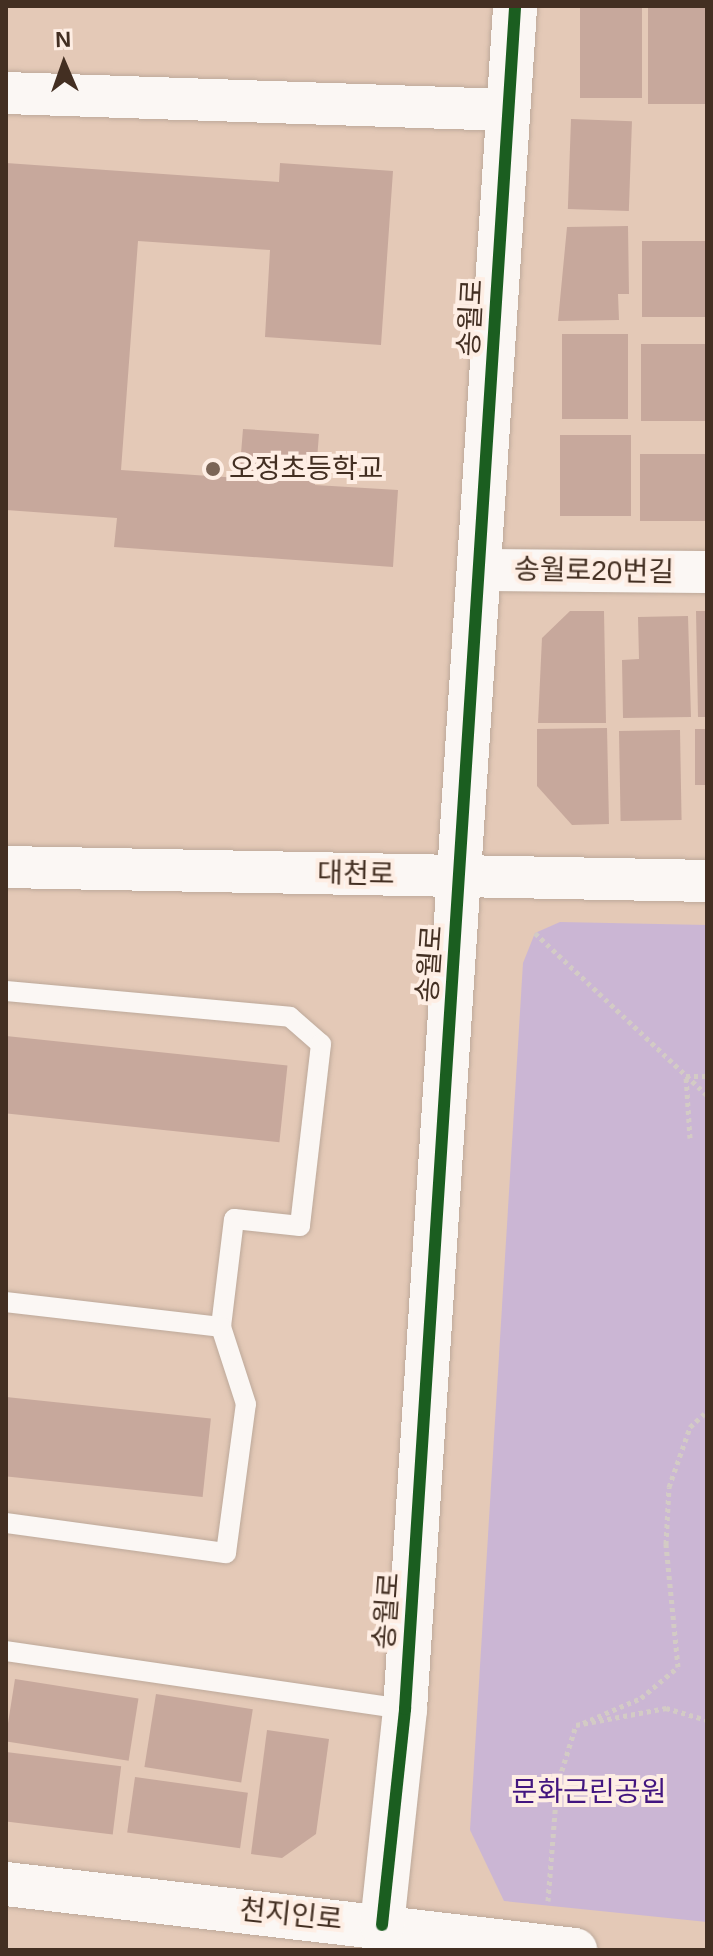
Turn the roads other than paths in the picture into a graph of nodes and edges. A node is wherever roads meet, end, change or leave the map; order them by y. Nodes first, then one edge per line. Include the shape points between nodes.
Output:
1 (515, 6) edge
2 (6, 93) edge
3 (507, 110) junction
4 (482, 570) junction
5 (707, 572) edge
6 (6, 867) edge
7 (460, 876) junction
8 (707, 881) edge
9 (6, 991) edge
10 (6, 1302) edge
11 (221, 1327) junction
12 (6, 1523) edge
13 (6, 1651) edge
14 (405, 1709) junction
15 (6, 1884) edge
16 (382, 1925) junction
17 (575, 1950) edge

1 - 3 street, 송월로
2 - 3 street
3 - 4 street, 송월로
4 - 5 street, 송월로20번길
4 - 7 street, 송월로
6 - 7 street, 대천로
7 - 8 street, 대천로
7 - 14 street, 송월로
9 - 11 lane via 290,1017 321,1044 300,1226 234,1219
10 - 11 lane
11 - 12 lane via 246,1404 226,1553
13 - 14 lane
14 - 16 street, 송월로
15 - 16 street, 천지인로
16 - 17 street, 천지인로

